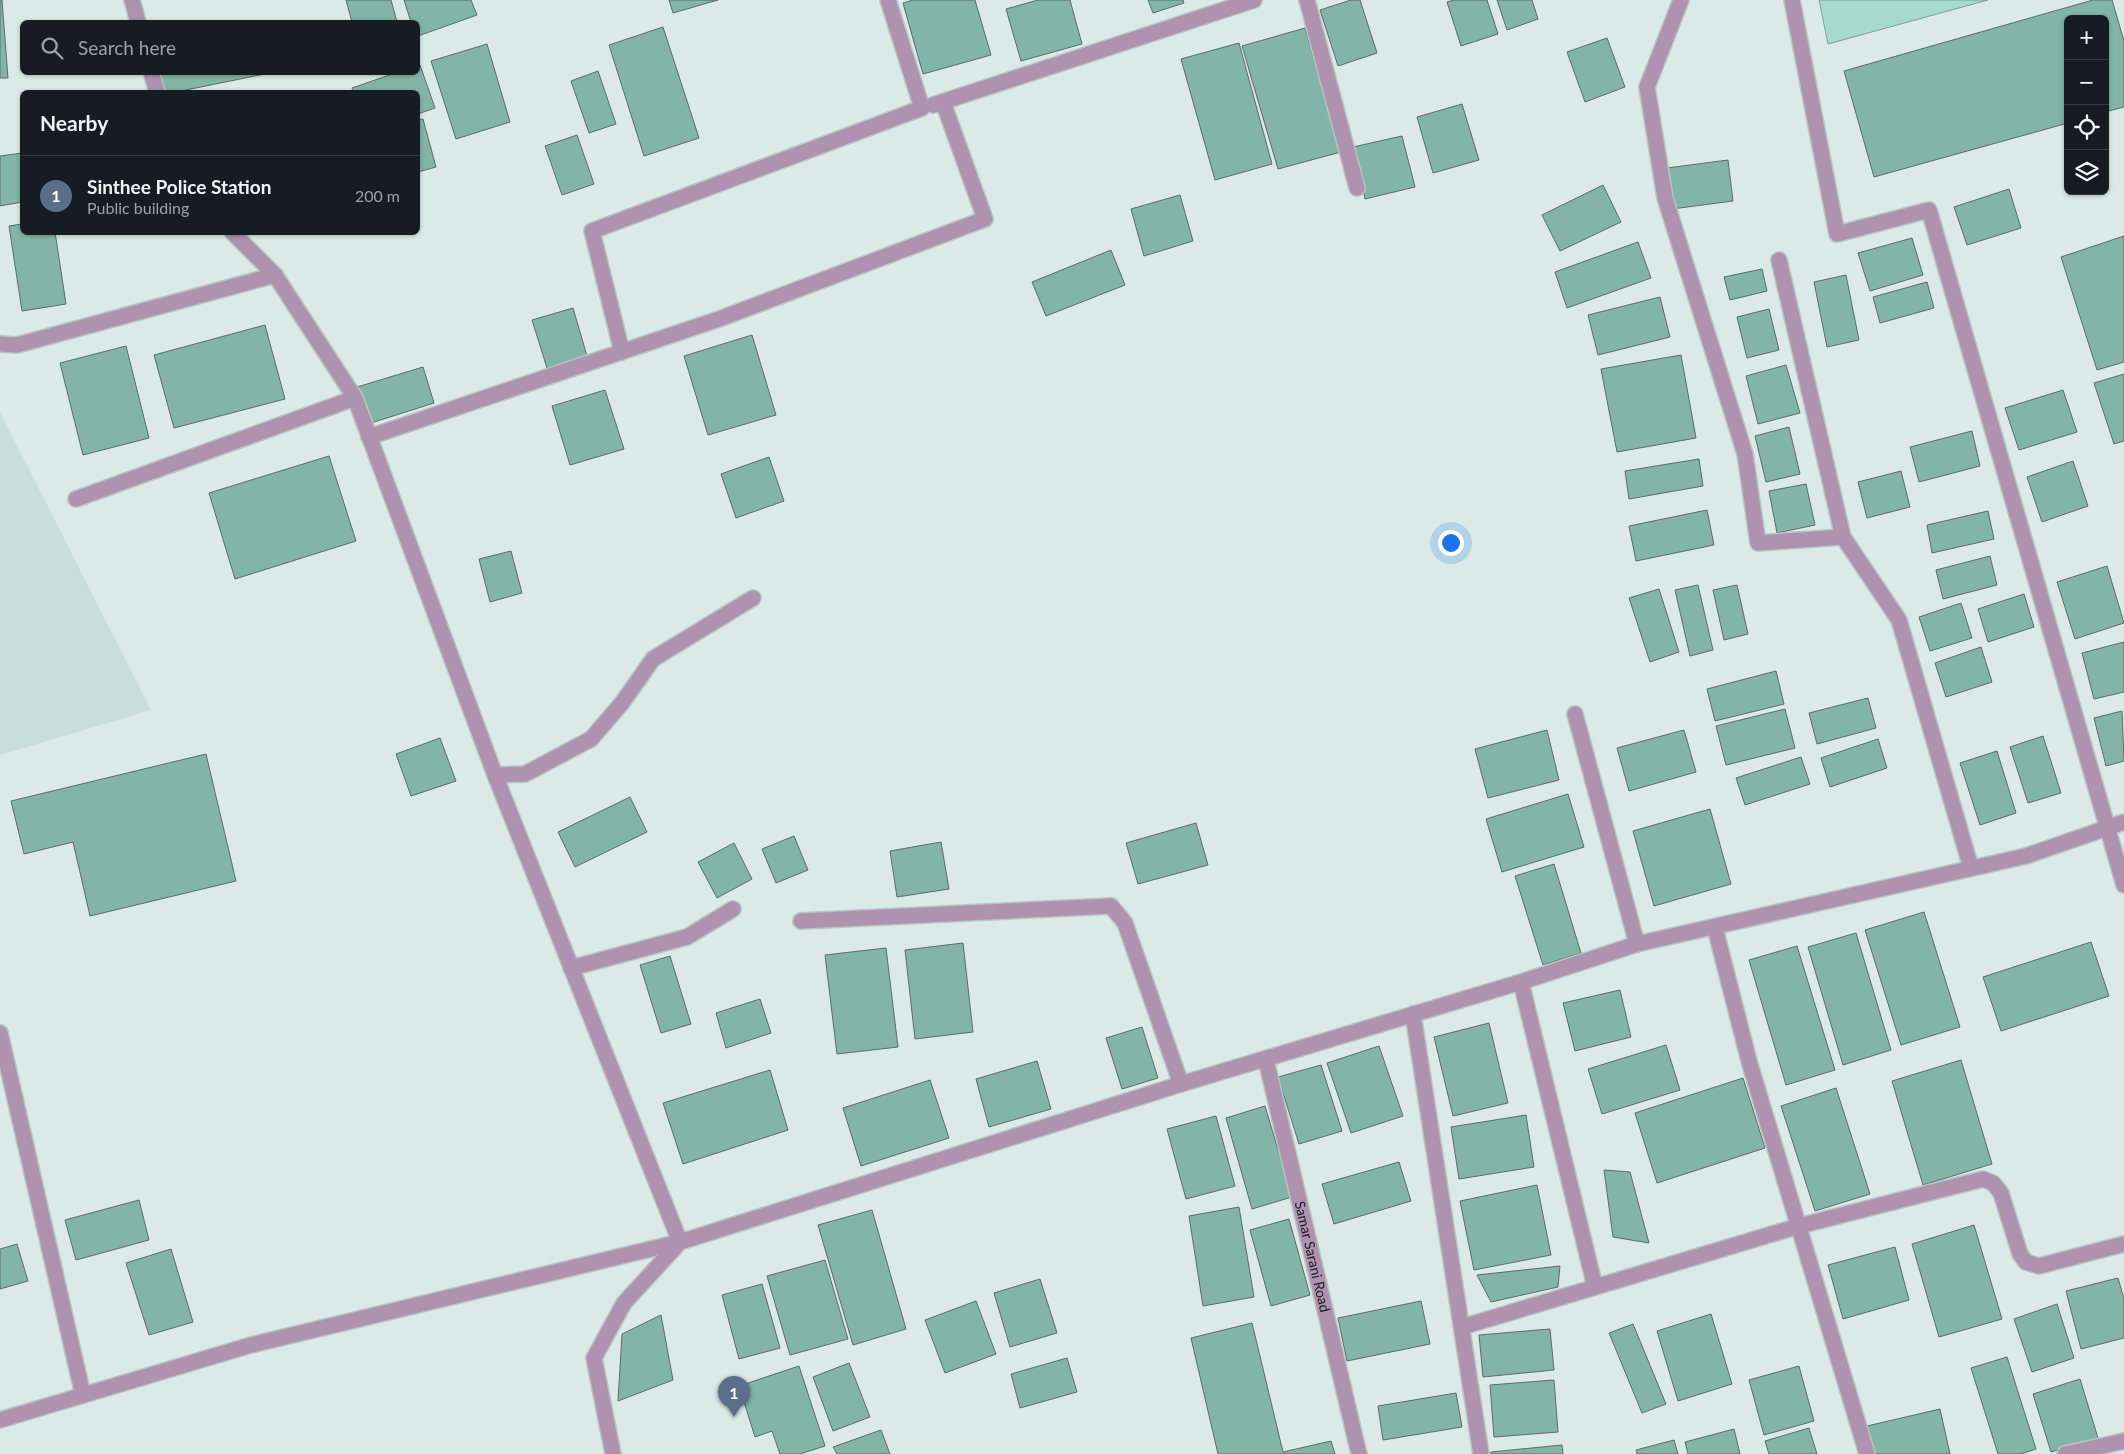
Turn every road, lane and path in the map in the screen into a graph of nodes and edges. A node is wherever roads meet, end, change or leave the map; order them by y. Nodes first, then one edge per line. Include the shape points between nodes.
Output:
1 (132, 0) edge
2 (888, 0) edge
3 (1254, 0) edge
4 (1307, 0) edge
5 (1681, 0) edge
6 (1792, 0) edge
7 (137, 20) edge
8 (152, 75) edge
9 (156, 90) edge
10 (943, 102) junction
11 (922, 108) junction
12 (1357, 188) dead end
13 (235, 235) edge
14 (1779, 260) dead end
15 (276, 275) junction
16 (0, 344) edge
17 (622, 352) junction
18 (355, 398) junction
19 (369, 437) junction
20 (76, 499) dead end
21 (1843, 537) junction
22 (753, 598) dead end
23 (1575, 714) dead end
24 (495, 775) junction
25 (2124, 822) edge
26 (2108, 828) junction
27 (1971, 868) junction
28 (2124, 885) edge
29 (734, 909) dead end
30 (801, 921) dead end
31 (1715, 928) junction
32 (1636, 944) junction
33 (572, 968) junction
34 (1521, 982) junction
35 (1413, 1014) junction
36 (0, 1033) edge
37 (1266, 1060) junction
38 (1181, 1084) junction
39 (1799, 1226) junction
40 (680, 1242) junction
41 (2124, 1244) edge
42 (1595, 1287) junction
43 (1462, 1327) junction
44 (83, 1395) junction
45 (0, 1420) edge
46 (2124, 1441) edge
47 (612, 1454) edge
48 (1359, 1454) edge
49 (1482, 1454) edge
50 (1867, 1454) edge
51 (2065, 1454) edge

1 - 7 street
2 - 11 street
3 - 10 street
4 - 12 street
5 - 21 street via 1647,87 1665,198 1745,454 1758,543
6 - 26 street via 1837,234 1929,210
8 - 9 street
10 - 11 street
10 - 17 street via 985,219 719,320
11 - 17 street via 592,232
13 - 15 street
14 - 21 street
15 - 16 street via 17,345
15 - 18 street
17 - 19 street
18 - 19 street
18 - 20 street
19 - 24 street
21 - 27 street via 1899,620
22 - 24 street via 653,659 591,739 525,774
23 - 32 street
24 - 33 street
25 - 26 street
26 - 27 street via 2026,856
26 - 28 street
27 - 31 street
29 - 33 street via 688,937
30 - 38 street via 1111,906 1125,923
31 - 32 street
31 - 39 street via 1749,1061
32 - 34 street
33 - 40 street
34 - 35 street
34 - 42 street
35 - 37 street
35 - 43 street
36 - 44 street
37 - 38 street
37 - 48 street, Samar Sarani Road
38 - 40 street
39 - 41 street via 1983,1179 1993,1183 2001,1193 2020,1254 2026,1262 2039,1266
39 - 42 street
39 - 50 street
40 - 44 street via 251,1345
40 - 47 street via 624,1303 594,1358
42 - 43 street
43 - 49 street
44 - 45 street
46 - 51 street

